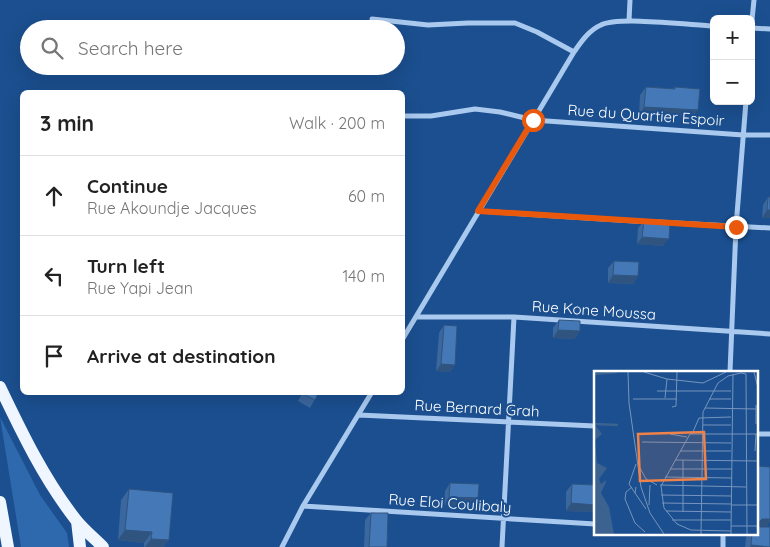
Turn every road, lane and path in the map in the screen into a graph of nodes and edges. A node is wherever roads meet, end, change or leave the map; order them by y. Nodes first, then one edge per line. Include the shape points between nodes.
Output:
1 (630, 0) edge
2 (754, 0) edge
3 (752, 15) edge
4 (372, 19) dead end
5 (381, 20) edge
6 (629, 21) junction
7 (405, 23) edge
8 (710, 26) edge
9 (770, 28) edge
10 (755, 29) edge
11 (574, 52) junction
12 (746, 105) edge
13 (405, 116) edge
14 (533, 120) junction
15 (743, 134) junction
16 (770, 135) edge
17 (478, 211) junction
18 (736, 227) junction
19 (770, 228) edge
20 (416, 317) junction
21 (514, 317) junction
22 (732, 332) junction
23 (770, 334) edge
24 (405, 335) edge
25 (730, 371) edge
26 (0, 387) edge
27 (370, 395) edge
28 (358, 415) junction
29 (508, 422) junction
30 (594, 426) edge
31 (0, 502) edge
32 (303, 506) junction
33 (503, 519) junction
34 (77, 521) junction
35 (594, 524) edge
36 (724, 534) edge
37 (8, 547) edge
38 (80, 547) edge
39 (103, 547) edge
40 (282, 547) edge
41 (502, 547) edge
42 (723, 547) edge

1 - 6 street
2 - 3 street
4 - 5 street
6 - 8 street
6 - 11 street via 601,24
7 - 11 street via 515,23
9 - 10 street
11 - 14 street
12 - 15 street
13 - 14 street, Rue du Quartier Espoir via 431,116 475,109
14 - 15 street, Rue du Quartier Espoir
14 - 17 street
15 - 16 street, Rue du Quartier Espoir
15 - 18 street
17 - 18 street
17 - 20 street
18 - 19 street
18 - 22 street
20 - 21 street, Rue Kone Moussa
20 - 24 street
21 - 22 street, Rue Kone Moussa
21 - 29 street
22 - 23 street, Rue Kone Moussa
22 - 25 street
26 - 34 main road via 35,457
27 - 28 street
28 - 29 street, Rue Bernard Grah
28 - 32 street
29 - 30 street, Rue Bernard Grah
29 - 33 street
31 - 37 main road
32 - 33 street, Rue Eloi Coulibaly
32 - 40 street
33 - 35 street, Rue Eloi Coulibaly
33 - 41 street
34 - 38 main road
34 - 39 main road
36 - 42 street

